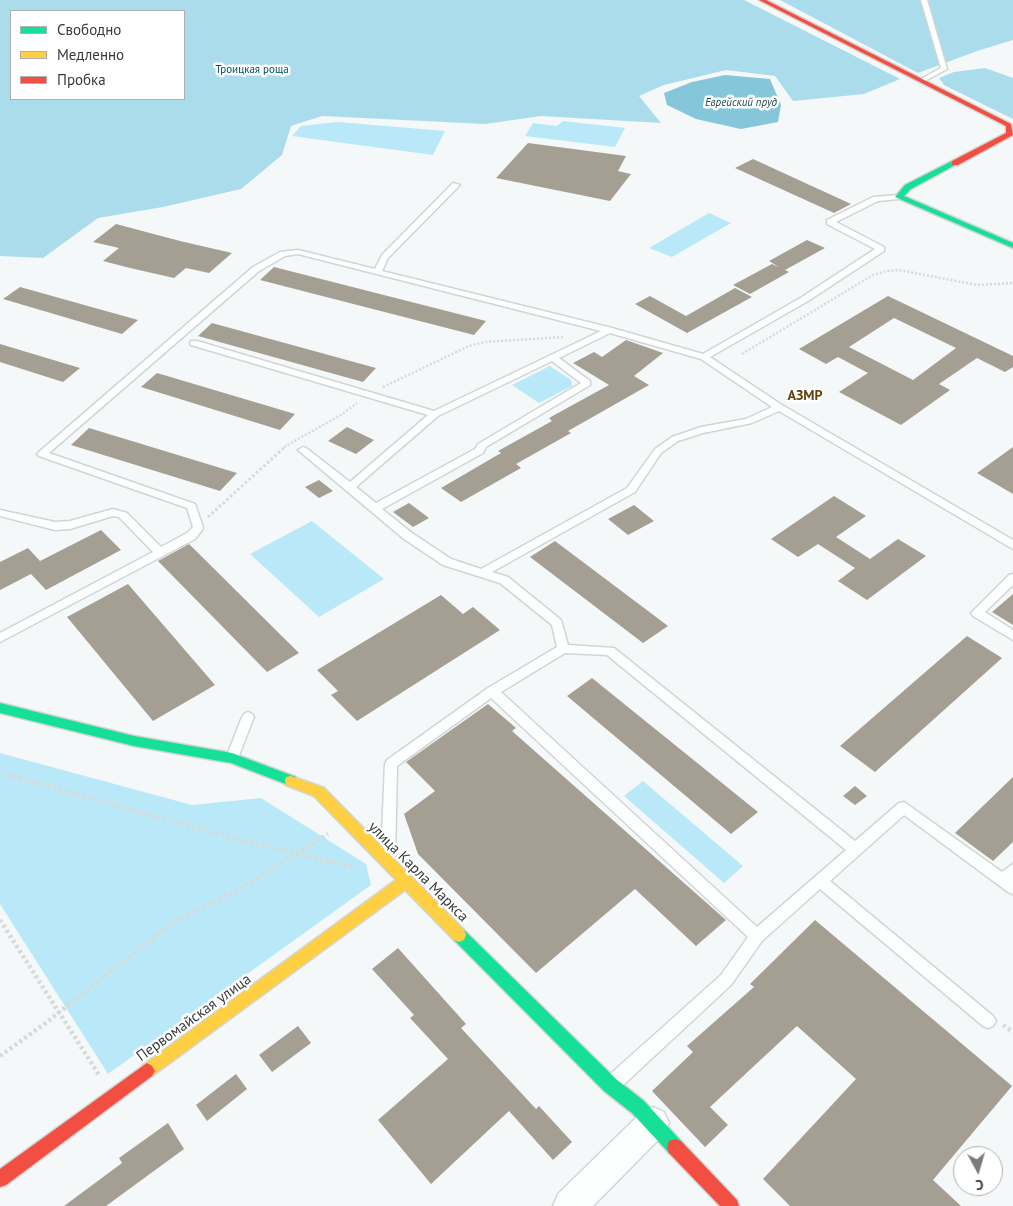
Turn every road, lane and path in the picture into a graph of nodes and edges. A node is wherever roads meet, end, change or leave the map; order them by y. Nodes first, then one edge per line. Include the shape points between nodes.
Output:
1 (762, 0) edge
2 (924, 0) edge
3 (923, 80) junction
4 (456, 185) dead end
5 (899, 197) junction
6 (1013, 246) edge
7 (377, 272) junction
8 (1013, 283) edge
9 (609, 330) junction
10 (598, 335) junction
11 (194, 343) dead end
12 (742, 354) dead end
13 (552, 357) junction
14 (704, 357) junction
15 (368, 394) junction
16 (779, 407) junction
17 (435, 414) junction
18 (303, 450) dead end
19 (350, 487) junction
20 (375, 508) junction
21 (0, 513) edge
22 (198, 527) junction
23 (1013, 545) edge
24 (160, 553) junction
25 (482, 573) junction
26 (1013, 578) edge
27 (1013, 636) edge
28 (0, 638) edge
29 (563, 649) junction
30 (492, 692) junction
31 (0, 708) edge
32 (248, 717) dead end
33 (232, 758) junction
34 (0, 772) edge
35 (347, 822) junction
36 (856, 850) junction
37 (295, 855) junction
38 (388, 864) junction
39 (362, 869) dead end
40 (1013, 870) edge
41 (820, 881) junction
42 (405, 882) junction
43 (1008, 884) edge
44 (0, 920) edge
45 (757, 936) junction
46 (58, 1014) junction
47 (988, 1021) dead end
48 (0, 1056) edge
49 (610, 1085) junction
50 (113, 1096) junction
51 (653, 1123) junction
52 (0, 1179) edge
53 (570, 1206) edge
54 (730, 1206) edge

1 - 3 street
2 - 3 lane via 944,69
3 - 5 street via 1005,122 1009,125 1010,134 908,188
4 - 7 lane via 385,257
5 - 6 street
5 - 14 lane via 876,199 830,222 881,249 805,299
7 - 9 lane
7 - 22 lane via 298,252 277,257 256,269 42,454 191,506
8 - 12 path via 977,285 887,270 873,275
9 - 10 lane
9 - 14 lane
10 - 13 lane
10 - 15 path via 485,342 469,346
11 - 15 lane
13 - 17 lane
13 - 20 lane via 587,383 480,450
14 - 16 lane
15 - 17 lane
15 - 22 path via 341,415 288,444
16 - 23 lane
16 - 25 lane via 749,421 701,430 675,439 658,451 631,490
17 - 19 lane
18 - 19 lane
19 - 20 lane
20 - 25 lane via 408,536 447,562
21 - 24 lane via 55,526 70,525 113,512 123,515
22 - 24 lane via 191,536
24 - 28 lane
25 - 29 lane via 504,580 557,623
26 - 27 lane via 977,613
29 - 30 lane
29 - 36 lane via 610,651
30 - 38 lane via 391,764
30 - 45 lane
31 - 33 street, улица Карла Маркса via 134,741
32 - 33 lane
33 - 35 street, улица Карла Маркса via 319,792
34 - 37 path
35 - 37 path
35 - 38 street, улица Карла Маркса
36 - 41 lane
36 - 43 lane via 904,807
37 - 39 path
37 - 46 path via 238,890 176,920
38 - 42 street, улица Карла Маркса
40 - 43 lane
41 - 45 lane
41 - 47 lane
42 - 49 street, улица Карла Маркса
42 - 50 street, Первомайская улица
44 - 46 path
45 - 49 lane via 726,980
46 - 48 path
46 - 50 path
49 - 51 street, улица Карла Маркса
50 - 52 street, Первомайская улица
51 - 53 street
51 - 54 street, улица Карла Маркса

